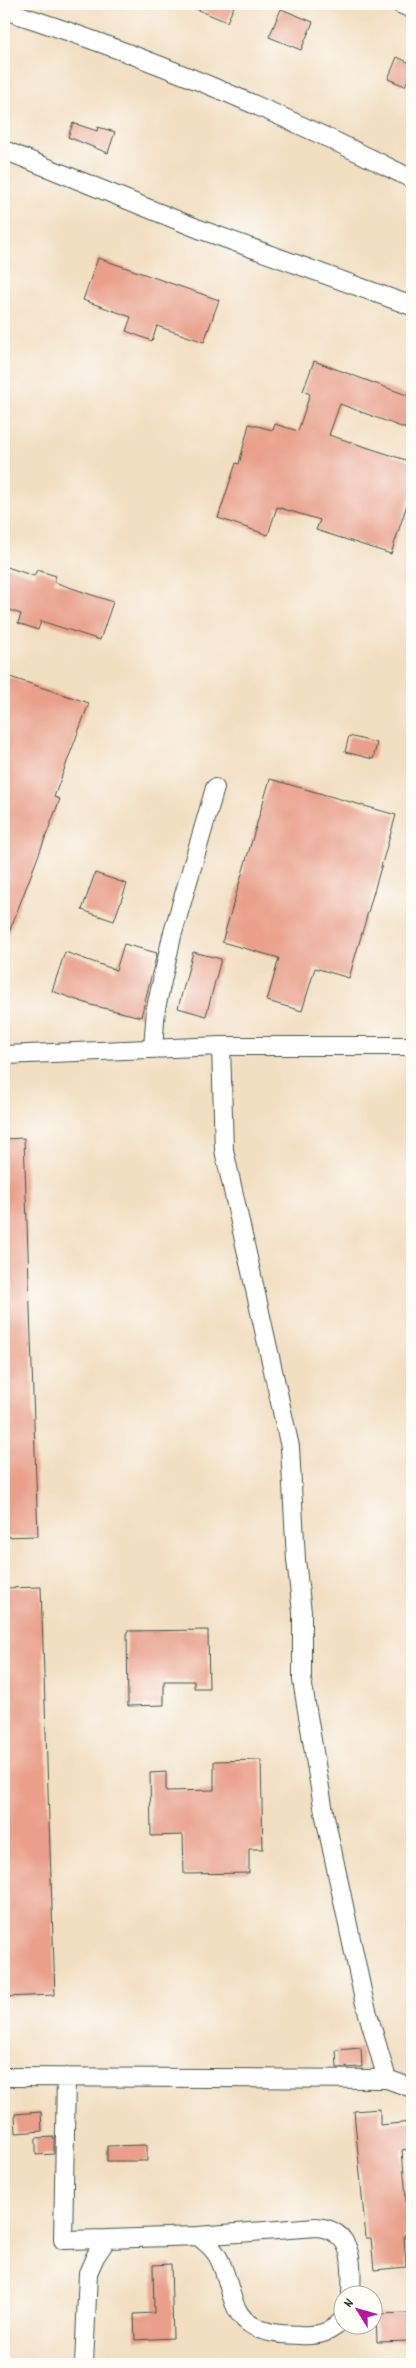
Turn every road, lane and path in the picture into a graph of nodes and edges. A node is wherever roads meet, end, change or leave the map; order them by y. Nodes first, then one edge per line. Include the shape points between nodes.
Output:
1 (400, 4) edge
2 (412, 9) edge
3 (4, 10) edge
4 (4, 150) edge
5 (412, 178) edge
6 (412, 306) edge
7 (215, 788) dead end
8 (222, 1046) junction
9 (412, 1046) edge
10 (153, 1049) junction
11 (4, 1055) edge
12 (4, 2077) edge
13 (66, 2077) junction
14 (387, 2079) junction
15 (412, 2088) edge
16 (198, 2236) junction
17 (108, 2239) junction
18 (351, 2286) edge
19 (334, 2328) edge
20 (84, 2364) edge

1 - 2 street
3 - 5 street via 106,44 221,89
4 - 6 street via 199,229
7 - 10 street via 172,936 161,984
8 - 9 street
8 - 10 street
8 - 14 street via 224,1150 290,1447 302,1612 303,1690 324,1812 364,2000
10 - 11 street
12 - 13 street
13 - 14 street
13 - 17 street via 63,2240
14 - 15 street
16 - 17 street
16 - 18 street via 316,2227 330,2230 346,2244 351,2255
16 - 19 street via 220,2260 239,2314 255,2327 270,2333 317,2335
17 - 20 street via 95,2256 88,2273

